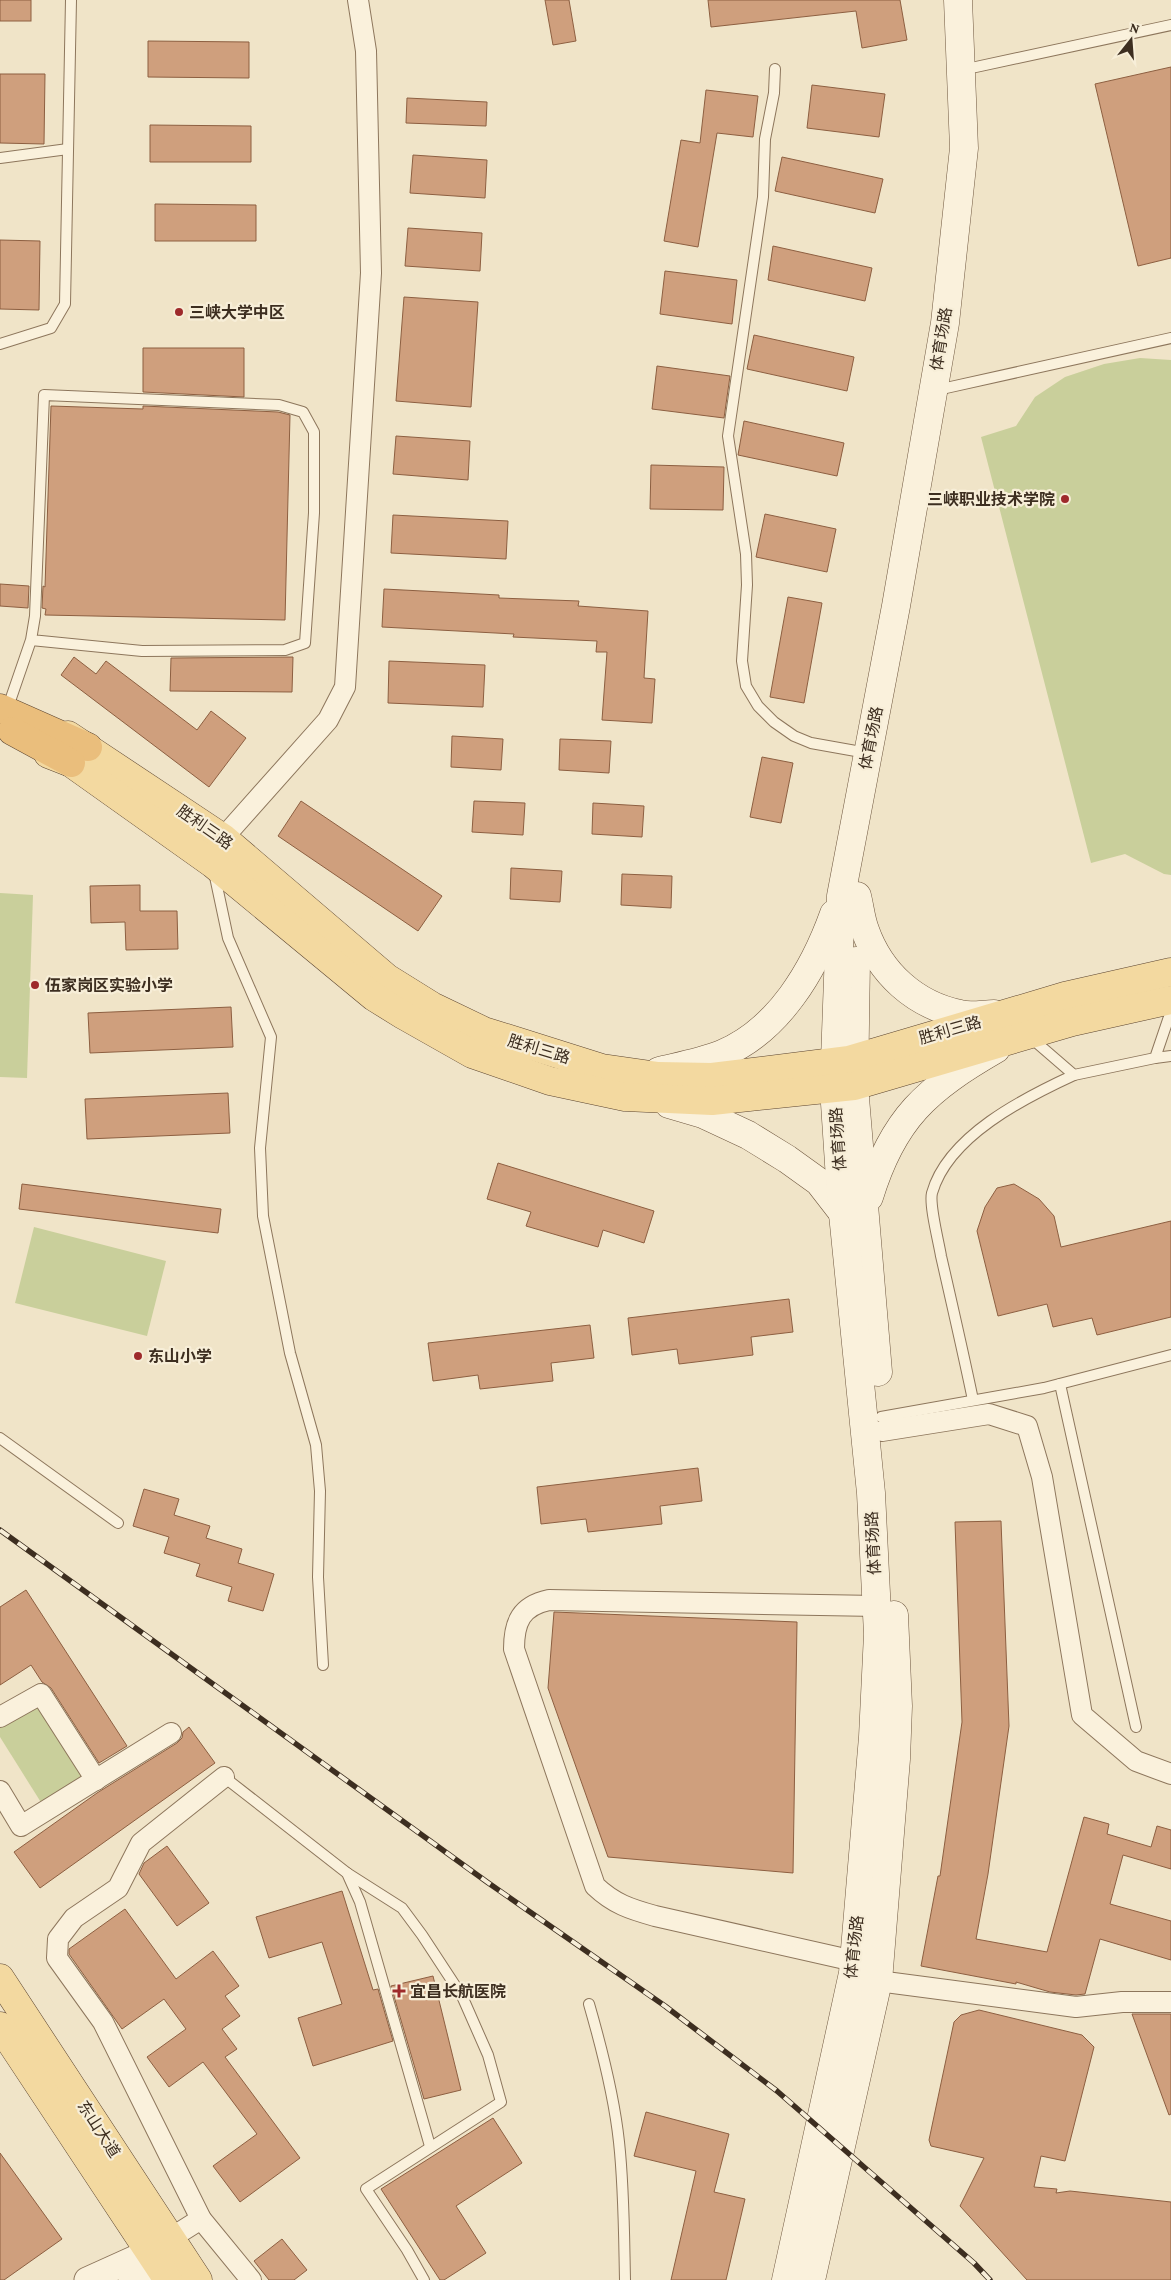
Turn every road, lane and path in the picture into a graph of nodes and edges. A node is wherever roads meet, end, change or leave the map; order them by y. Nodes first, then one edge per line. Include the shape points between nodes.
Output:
1 (71, 0) edge
2 (358, 0) edge
3 (958, 0) edge
4 (972, 0) edge
5 (1171, 25) edge
6 (775, 70) dead end
7 (967, 70) junction
8 (68, 149) junction
9 (0, 158) edge
10 (1171, 338) edge
11 (0, 344) edge
12 (946, 388) junction
13 (31, 640) junction
14 (2, 707) edge
15 (0, 734) edge
16 (868, 753) junction
17 (80, 755) junction
18 (223, 838) junction
19 (213, 864) junction
20 (849, 896) junction
21 (1171, 972) edge
22 (1171, 1000) edge
23 (1171, 1010) edge
24 (1017, 1029) junction
25 (1171, 1056) edge
26 (1155, 1058) junction
27 (844, 1074) junction
28 (1074, 1075) junction
29 (645, 1086) junction
30 (854, 1212) junction
31 (1171, 1355) edge
32 (1060, 1384) junction
33 (974, 1400) junction
34 (881, 1424) junction
35 (0, 1438) edge
36 (118, 1523) dead end
37 (877, 1606) junction
38 (323, 1665) dead end
39 (0, 1717) edge
40 (1136, 1727) dead end
41 (171, 1733) dead end
42 (1171, 1774) edge
43 (224, 1777) joint
44 (96, 1780) junction
45 (0, 1791) edge
46 (347, 1873) junction
47 (854, 1961) junction
48 (0, 1978) edge
49 (878, 1981) junction
50 (1171, 2002) edge
51 (589, 2004) dead end
52 (0, 2026) edge
53 (430, 2146) junction
54 (201, 2219) junction
55 (162, 2259) edge
56 (87, 2280) edge
57 (131, 2280) edge
58 (198, 2280) edge
59 (251, 2280) edge
60 (424, 2280) edge
61 (625, 2280) edge
62 (786, 2280) edge
63 (811, 2280) edge

1 - 8 lane
2 - 18 street via 366,51 371,273 345,687 328,720
3 - 7 main road, 体育场路
4 - 7 main road, 体育场路
5 - 7 lane
6 - 16 lane via 765,138 762,197 728,436 746,554 742,661 746,686 758,706 774,722 811,743
7 - 12 main road, 体育场路 via 976,144 958,316
7 - 16 main road, 体育场路 via 964,148 945,323
8 - 9 lane
8 - 11 lane via 65,304 51,328
10 - 12 lane
12 - 20 main road, 体育场路
13 - 13 lane via 35,616 44,395 279,406 303,412 314,432 314,514 305,643 285,650 142,651
13 - 14 lane
14 - 17 highway
15 - 17 main road, 胜利三路
16 - 20 main road, 体育场路
17 - 18 main road, 胜利三路
17 - 19 main road, 胜利三路
18 - 29 main road, 胜利三路 via 387,978 432,1006 484,1032 602,1068
19 - 29 main road, 胜利三路 via 374,997 472,1054 550,1081 625,1097
19 - 38 lane via 228,938 271,1037 260,1148 263,1216 290,1353 316,1444 320,1491 318,1577
20 - 24 main road via 886,971 907,990 932,1006
20 - 27 main road, 体育场路
20 - 29 main road via 804,978 782,1009 755,1036
21 - 24 main road, 胜利三路 via 1065,996
22 - 24 main road, 胜利三路 via 1072,1022
23 - 26 lane
24 - 27 main road, 胜利三路
24 - 28 lane
24 - 30 main road via 937,1087 901,1124
25 - 26 lane
26 - 28 lane
27 - 29 main road, 胜利三路 via 712,1077
27 - 30 main road, 体育场路
28 - 33 lane via 1024,1099 987,1124 949,1159 931,1194
29 - 30 main road via 748,1135 819,1182
30 - 34 main road, 体育场路
30 - 37 main road, 体育场路
31 - 32 lane
32 - 33 lane
32 - 40 lane
33 - 34 lane
34 - 42 street via 990,1414 1028,1426 1042,1477 1082,1715 1136,1762
34 - 49 main road, 体育场路 via 898,1706
35 - 36 lane
37 - 47 main road, 体育场路 via 874,1737
37 - 47 street via 549,1600 536,1602 525,1609 514,1633 514,1649 595,1886 609,1899 655,1916
39 - 44 street via 41,1694
41 - 44 street
43 - 46 lane
43 - 54 street via 141,1843 118,1888 74,1918 58,1939 56,1958 103,2022
44 - 45 street via 21,1826
46 - 53 lane via 360,1902
46 - 53 lane via 402,1908 462,1996 488,2055 501,2102
47 - 62 main road, 体育场路
48 - 55 main road, 东山大道
49 - 50 street via 1076,2007 1122,2002
49 - 63 main road, 体育场路
51 - 61 lane via 603,2050 619,2141 624,2197
52 - 55 main road, 东山大道
53 - 60 lane via 366,2189
54 - 55 street
54 - 59 street
55 - 56 street
55 - 57 street
55 - 58 main road, 东山大道

